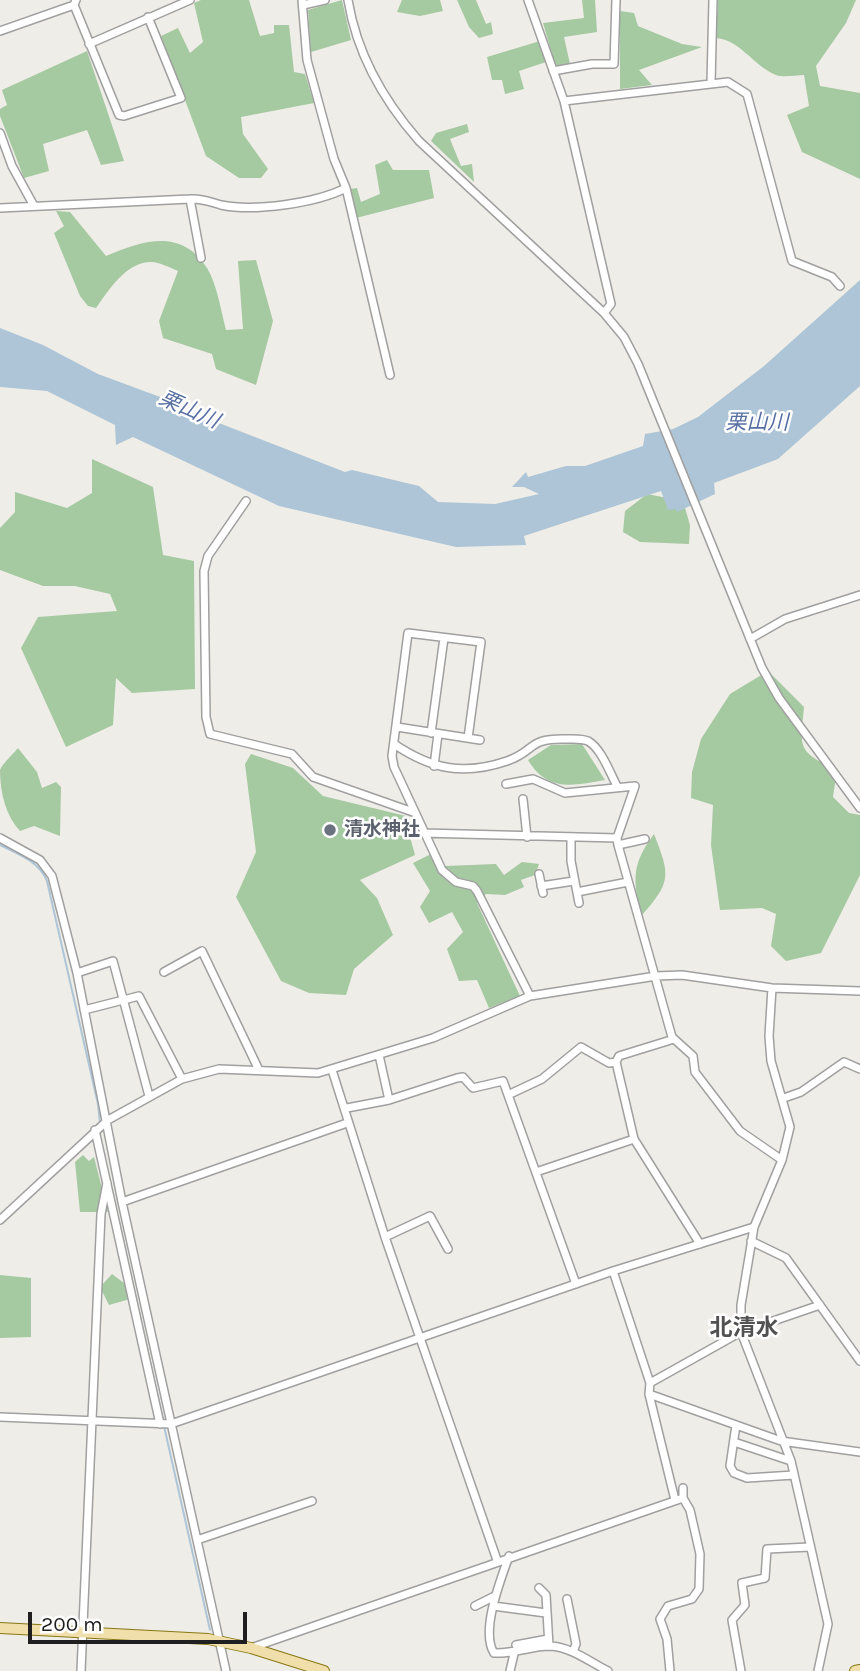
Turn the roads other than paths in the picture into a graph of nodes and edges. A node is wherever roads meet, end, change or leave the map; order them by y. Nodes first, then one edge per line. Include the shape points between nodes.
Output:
1 (190, 0) edge
2 (325, 0) edge
3 (348, 0) edge
4 (528, 0) edge
5 (616, 0) edge
6 (713, 0) edge
7 (176, 2) edge
8 (303, 2) edge
9 (75, 3) edge
10 (149, 17) junction
11 (0, 31) edge
12 (89, 44) junction
13 (553, 71) junction
14 (711, 83) junction
15 (564, 101) junction
16 (0, 133) edge
17 (346, 188) junction
18 (190, 198) junction
19 (34, 206) junction
20 (0, 208) edge
21 (201, 258) dead end
22 (840, 286) dead end
23 (604, 313) junction
24 (390, 376) dead end
25 (246, 501) dead end
26 (860, 594) edge
27 (444, 638) junction
28 (750, 639) junction
29 (397, 727) junction
30 (435, 733) junction
31 (468, 738) junction
32 (480, 740) dead end
33 (394, 744) junction
34 (435, 766) junction
35 (506, 784) dead end
36 (617, 786) junction
37 (523, 799) dead end
38 (860, 808) edge
39 (413, 812) junction
40 (423, 832) junction
41 (527, 837) junction
42 (0, 838) edge
43 (571, 838) junction
44 (645, 839) dead end
45 (618, 841) junction
46 (539, 874) dead end
47 (575, 881) junction
48 (628, 882) junction
49 (577, 892) junction
50 (579, 903) dead end
51 (164, 972) dead end
52 (76, 973) junction
53 (656, 976) junction
54 (772, 988) junction
55 (860, 991) edge
56 (530, 996) junction
57 (122, 1000) junction
58 (84, 1010) junction
59 (674, 1039) junction
60 (379, 1055) junction
61 (616, 1062) junction
62 (258, 1068) junction
63 (860, 1069) edge
64 (332, 1070) junction
65 (182, 1079) junction
66 (510, 1094) junction
67 (149, 1096) junction
68 (783, 1098) junction
69 (389, 1100) junction
70 (347, 1108) junction
71 (108, 1120) junction
72 (347, 1123) junction
73 (95, 1130) junction
74 (634, 1139) junction
75 (782, 1160) junction
76 (536, 1172) junction
77 (107, 1184) junction
78 (122, 1202) junction
79 (0, 1220) edge
80 (754, 1227) junction
81 (385, 1237) junction
82 (751, 1241) junction
83 (700, 1244) junction
84 (448, 1249) dead end
85 (612, 1271) junction
86 (576, 1284) junction
87 (820, 1305) junction
88 (741, 1332) junction
89 (420, 1339) junction
90 (860, 1361) edge
91 (650, 1382) junction
92 (649, 1394) junction
93 (0, 1417) edge
94 (91, 1422) junction
95 (160, 1424) junction
96 (171, 1424) junction
97 (736, 1425) junction
98 (781, 1441) junction
99 (734, 1442) junction
100 (860, 1452) edge
101 (791, 1461) junction
102 (794, 1475) junction
103 (682, 1488) dead end
104 (679, 1499) junction
105 (312, 1501) dead end
106 (197, 1539) junction
107 (810, 1547) junction
108 (509, 1556) junction
109 (497, 1560) junction
110 (539, 1588) dead end
111 (495, 1596) junction
112 (567, 1599) dead end
113 (475, 1606) dead end
114 (494, 1606) junction
115 (546, 1613) junction
116 (0, 1628) edge
117 (83, 1632) junction
118 (219, 1641) junction
119 (548, 1643) junction
120 (251, 1648) junction
121 (515, 1650) junction
122 (573, 1652) junction
123 (81, 1671) edge
124 (226, 1671) edge
125 (321, 1671) edge
126 (510, 1671) edge
127 (608, 1671) edge
128 (670, 1671) edge
129 (741, 1671) edge
130 (818, 1671) edge

1 - 7 street
2 - 8 street
3 - 23 street via 366,61 398,117
4 - 13 street
5 - 13 street via 614,64
6 - 14 street
7 - 10 street
8 - 17 street via 307,60
9 - 11 street
9 - 12 street
10 - 12 street
10 - 12 street via 181,98 119,115
13 - 15 street
14 - 15 street
14 - 22 street via 735,84 747,94 792,261 832,277
15 - 23 street via 611,304
16 - 19 street
17 - 18 street via 329,197 256,206
17 - 24 street
18 - 19 street
18 - 21 street
19 - 20 street
23 - 28 street via 638,364
25 - 39 street via 208,556 204,571 210,734 292,754 313,777
26 - 28 street via 785,619
27 - 29 street via 408,633
27 - 30 street
27 - 31 street via 481,642
28 - 38 street via 779,698
29 - 30 street
29 - 33 street
30 - 31 street
30 - 34 street
31 - 32 street
33 - 34 street
33 - 39 street via 394,767
34 - 36 street via 472,768 509,761 542,738 583,739 597,751
35 - 36 street via 533,779 565,793
36 - 45 street via 635,786
37 - 41 street
39 - 40 street
40 - 41 street
40 - 56 street via 442,870 477,891
41 - 43 street
42 - 52 street via 48,868
43 - 45 street
43 - 47 street
44 - 45 street
45 - 48 street
46 - 47 street via 542,889
47 - 49 street
48 - 49 street
48 - 53 street
49 - 50 street
51 - 62 street via 202,951
52 - 57 street via 113,961
52 - 58 street
53 - 54 street via 682,975
53 - 56 street
53 - 59 street
54 - 55 street
54 - 68 street via 771,1060
56 - 60 street via 433,1038
57 - 58 street
57 - 65 street via 139,996
57 - 67 street
58 - 71 street
59 - 61 street via 619,1056
59 - 75 street via 693,1056 695,1072 740,1130
60 - 64 street
60 - 69 street
61 - 66 street via 609,1063 581,1047 542,1079
61 - 74 street
62 - 64 street
62 - 65 street via 219,1069
63 - 68 street via 844,1062 801,1092
64 - 70 street
65 - 67 street
66 - 69 street via 503,1081 472,1088 463,1077
66 - 76 street
67 - 71 street
68 - 75 street via 790,1127
69 - 70 street
70 - 72 street
71 - 73 street
71 - 78 street
72 - 78 street
72 - 81 street
73 - 77 street
73 - 79 street
74 - 76 street
74 - 83 street
75 - 80 street
76 - 86 street
77 - 94 street via 101,1214
77 - 95 street
78 - 96 street
80 - 82 street
80 - 83 street
81 - 84 street via 430,1216
81 - 89 street
82 - 87 street via 786,1258
82 - 88 street
83 - 85 street
85 - 86 street
85 - 91 street
86 - 89 street
87 - 88 street
87 - 90 street
88 - 91 street
88 - 98 street
89 - 96 street
89 - 109 street
91 - 92 street
92 - 97 street
92 - 104 street
93 - 94 street
94 - 95 street
94 - 117 street
95 - 96 street
96 - 106 street
97 - 98 street
97 - 99 street
98 - 100 street
98 - 101 street
99 - 101 street
99 - 102 street via 730,1466 739,1477
101 - 102 street
102 - 107 street
103 - 104 street
104 - 108 street
104 - 128 street via 690,1510 700,1554 699,1589 692,1599 668,1606 660,1619
105 - 106 street
106 - 118 street
107 - 129 street via 767,1549 765,1578 742,1584 745,1605 732,1620
107 - 130 street via 828,1624
108 - 109 street
108 - 111 street
109 - 120 street
110 - 115 street via 545,1590
111 - 113 street
111 - 114 street
112 - 122 street via 576,1644
114 - 115 street
114 - 121 street via 491,1650
115 - 119 street
116 - 117 main road
117 - 118 main road
117 - 123 street
118 - 120 main road
118 - 124 street
119 - 121 street
119 - 122 street
120 - 125 main road
121 - 126 street
122 - 127 street

